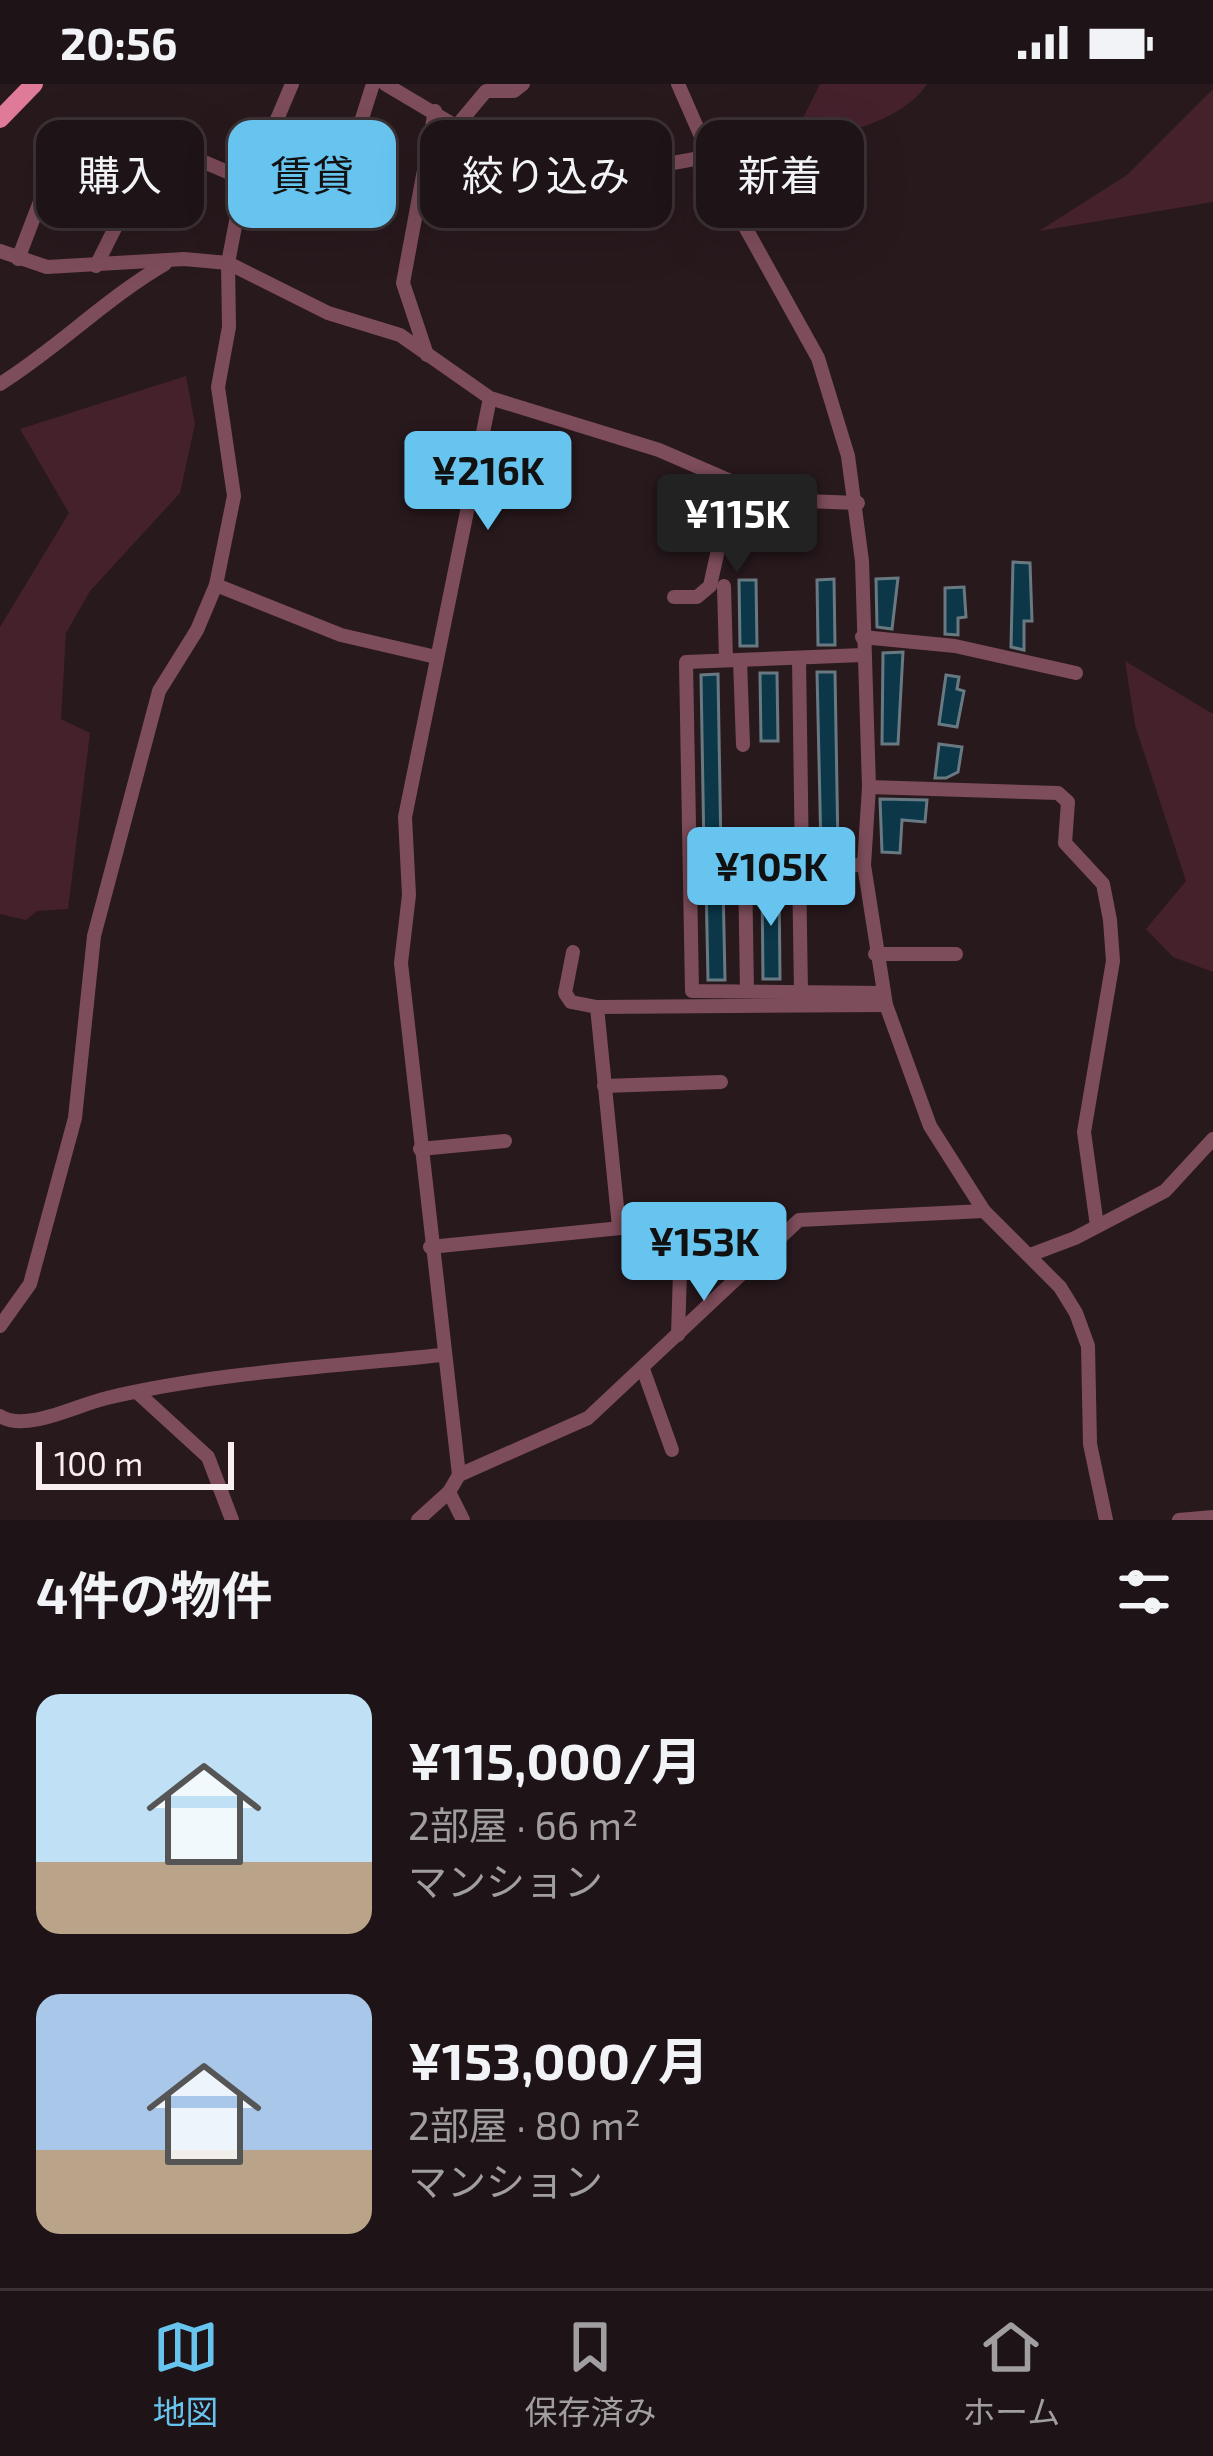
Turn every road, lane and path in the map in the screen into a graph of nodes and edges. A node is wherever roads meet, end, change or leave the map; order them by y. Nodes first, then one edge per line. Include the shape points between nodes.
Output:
1 (34, 84) edge
2 (292, 84) edge
3 (373, 84) edge
4 (385, 84) edge
5 (523, 84) edge
6 (678, 84) edge
7 (484, 88) edge
8 (435, 111) junction
9 (0, 119) edge
10 (277, 120) edge
11 (362, 120) edge
12 (448, 120) edge
13 (464, 120) edge
14 (696, 123) edge
15 (204, 162) dead end
16 (228, 172) edge
17 (36, 212) edge
18 (115, 228) edge
19 (238, 228) edge
20 (749, 228) edge
21 (0, 251) edge
22 (18, 260) junction
23 (171, 260) junction
24 (228, 263) junction
25 (96, 266) junction
26 (427, 355) junction
27 (0, 384) edge
28 (490, 398) junction
29 (733, 482) junction
30 (858, 503) junction
31 (216, 585) junction
32 (724, 586) dead end
33 (674, 597) dead end
34 (862, 637) junction
35 (862, 655) junction
36 (436, 657) junction
37 (799, 658) junction
38 (733, 660) junction
39 (1076, 673) dead end
40 (743, 745) dead end
41 (868, 788) junction
42 (864, 865) junction
43 (800, 866) junction
44 (745, 867) junction
45 (690, 868) junction
46 (573, 952) dead end
47 (875, 953) junction
48 (956, 954) dead end
49 (747, 992) junction
50 (801, 992) junction
51 (884, 999) junction
52 (597, 1007) junction
53 (721, 1082) dead end
54 (604, 1086) junction
55 (1213, 1139) edge
56 (505, 1141) dead end
57 (421, 1150) junction
58 (984, 1211) junction
59 (619, 1226) junction
60 (1097, 1226) junction
61 (768, 1246) junction
62 (430, 1247) junction
63 (1030, 1255) junction
64 (680, 1272) dead end
65 (0, 1326) edge
66 (678, 1335) junction
67 (441, 1354) junction
68 (643, 1369) junction
69 (138, 1393) junction
70 (0, 1416) edge
71 (672, 1450) dead end
72 (459, 1475) junction
73 (449, 1492) junction
74 (1213, 1517) edge
75 (232, 1520) edge
76 (418, 1520) edge
77 (463, 1520) edge
78 (1106, 1520) edge
79 (1179, 1520) edge

1 - 9 main road
2 - 10 street
3 - 11 street
4 - 8 street
5 - 7 street via 514,91
6 - 14 street
7 - 13 street
8 - 12 street
8 - 26 street via 403,283
15 - 16 street
17 - 22 street
18 - 25 street
19 - 24 street
20 - 30 street via 818,358
21 - 22 street
22 - 25 street
23 - 24 street
23 - 25 street
23 - 27 street via 115,293 57,349
24 - 26 street via 328,313 400,335
24 - 31 street via 229,327 218,387 234,496
26 - 28 street
28 - 29 street via 659,450
28 - 36 street
29 - 30 street via 805,501
29 - 33 street via 710,586 697,597
30 - 34 street
31 - 36 street via 341,635
31 - 65 street via 159,691 94,937 75,1118 31,1284
32 - 38 street
34 - 35 street
34 - 39 street via 955,646
35 - 37 street
35 - 41 street
36 - 57 street via 405,817 409,895 401,963
37 - 38 street
37 - 43 street
38 - 40 street
38 - 45 street via 686,662
41 - 42 street
41 - 60 street via 1058,793 1068,802 1065,843 1103,884 1113,961 1084,1132
42 - 43 street
42 - 47 street
43 - 44 street
43 - 50 street
44 - 45 street
44 - 49 street
45 - 49 street via 692,991
46 - 52 street via 565,993
47 - 48 street
47 - 51 street
49 - 50 street
50 - 51 street
51 - 52 street
51 - 58 street via 930,1126
52 - 54 street
53 - 54 street
54 - 59 street
55 - 60 street via 1166,1191
56 - 57 street
57 - 62 street
58 - 61 street via 827,1215 799,1220
58 - 63 street
59 - 61 street via 661,1224
59 - 62 street
60 - 63 street
61 - 66 street
62 - 67 street
63 - 78 street via 1068,1300 1088,1346 1090,1444
64 - 66 street
66 - 68 street
67 - 69 street
67 - 72 street
68 - 71 street
68 - 72 street via 561,1434
69 - 70 street via 17,1423
69 - 75 street via 208,1457
72 - 73 street
73 - 76 street
73 - 77 street
74 - 79 street

